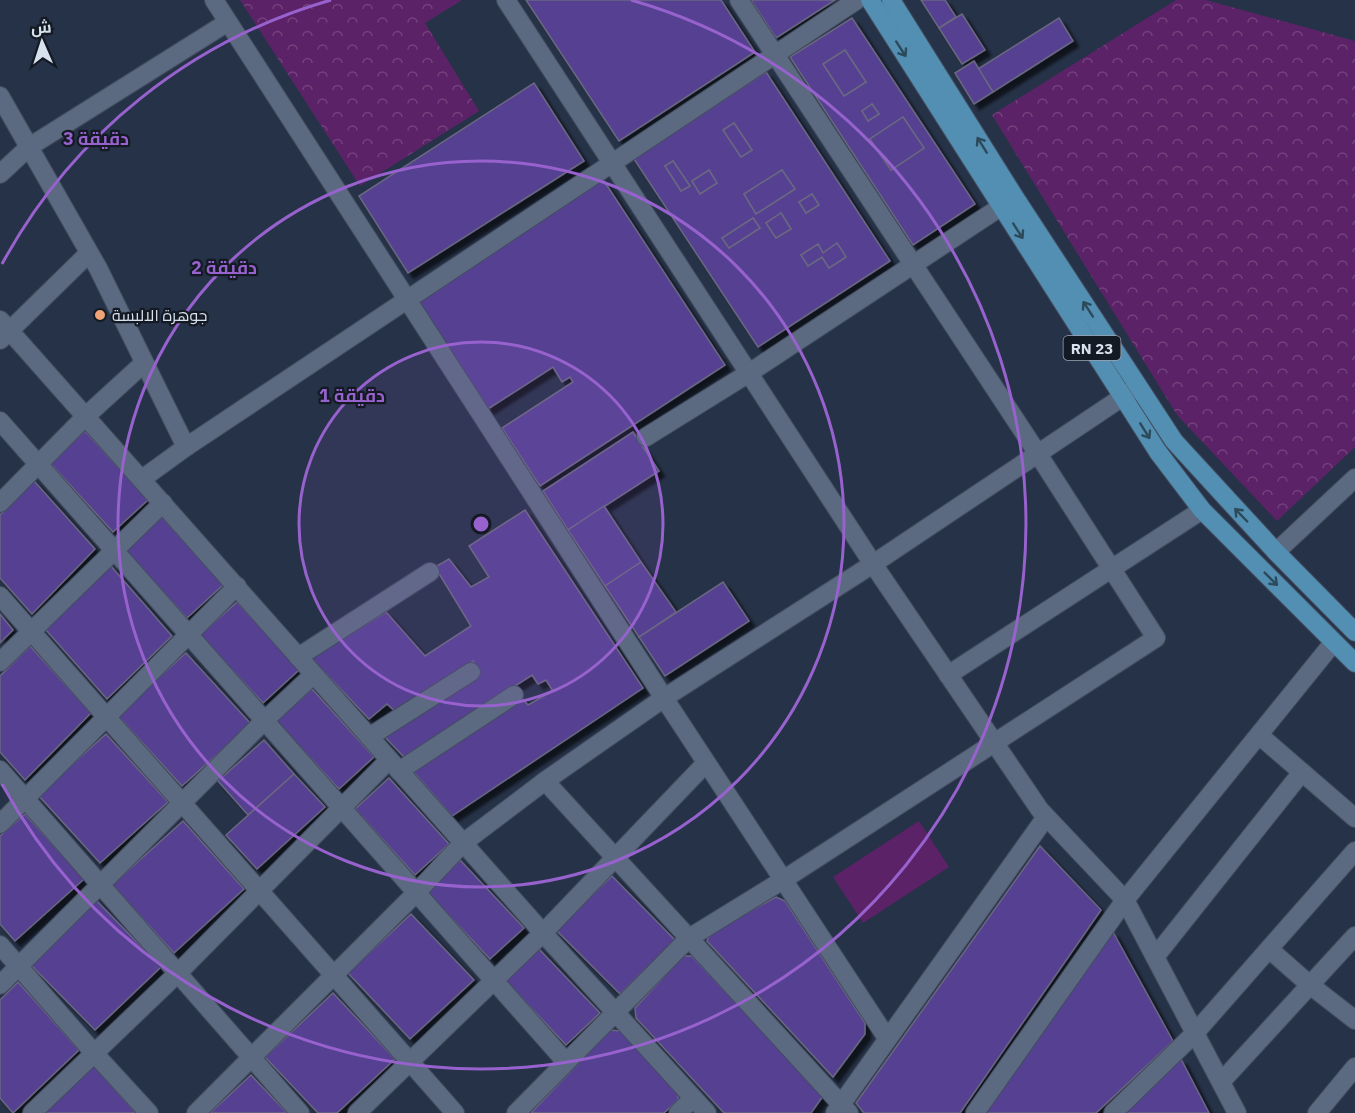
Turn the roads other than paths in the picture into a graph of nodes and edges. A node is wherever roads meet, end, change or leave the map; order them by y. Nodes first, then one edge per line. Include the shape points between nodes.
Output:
1 (214, 0) edge
2 (506, 0) edge
3 (739, 0) edge
4 (857, 0) edge
5 (870, 0) edge
6 (891, 0) edge
7 (228, 22) junction
8 (775, 55) junction
9 (0, 96) edge
10 (29, 147) junction
11 (613, 164) junction
12 (0, 174) edge
13 (1002, 206) junction
14 (90, 253) junction
15 (913, 264) junction
16 (408, 300) junction
17 (3, 330) edge
18 (144, 363) junction
19 (749, 373) junction
20 (1131, 392) junction
21 (86, 416) junction
22 (0, 421) edge
23 (646, 437) dead end
24 (186, 447) junction
25 (1038, 454) junction
26 (38, 464) junction
27 (1355, 478) edge
28 (142, 479) junction
29 (0, 503) edge
30 (163, 503) junction
31 (1202, 510) junction
32 (113, 550) junction
33 (1276, 552) junction
34 (873, 564) junction
35 (1112, 569) junction
36 (430, 572) dead end
37 (237, 586) junction
38 (0, 596) edge
39 (31, 631) junction
40 (1355, 632) edge
41 (189, 635) junction
42 (1333, 643) junction
43 (298, 657) junction
44 (1354, 660) edge
45 (0, 662) edge
46 (471, 672) dead end
47 (313, 675) junction
48 (948, 675) junction
49 (514, 695) dead end
50 (664, 698) junction
51 (106, 717) junction
52 (264, 721) junction
53 (1259, 735) junction
54 (369, 737) junction
55 (994, 742) junction
56 (706, 762) junction
57 (394, 765) junction
58 (0, 770) edge
59 (1302, 772) junction
60 (544, 781) junction
61 (25, 799) junction
62 (182, 803) junction
63 (340, 809) junction
64 (1046, 817) junction
65 (1355, 818) edge
66 (0, 824) edge
67 (463, 843) junction
68 (1355, 851) edge
69 (614, 858) junction
70 (783, 880) junction
71 (100, 885) junction
72 (259, 891) junction
73 (416, 893) junction
74 (1125, 900) junction
75 (543, 933) junction
76 (1355, 936) edge
77 (689, 938) junction
78 (0, 945) edge
79 (1269, 949) junction
80 (1155, 957) junction
81 (18, 966) junction
82 (178, 973) junction
83 (333, 975) junction
84 (494, 980) junction
85 (0, 985) edge
86 (1310, 985) junction
87 (616, 1013) junction
88 (1355, 1020) edge
89 (1195, 1033) junction
90 (887, 1038) junction
91 (94, 1053) junction
92 (251, 1057) junction
93 (410, 1061) junction
94 (566, 1062) junction
95 (1355, 1067) edge
96 (1221, 1082) junction
97 (693, 1098) junction
98 (841, 1110) edge
99 (32, 1113) edge
100 (149, 1113) edge
101 (196, 1113) edge
102 (300, 1113) edge
103 (357, 1113) edge
104 (455, 1113) edge
105 (516, 1113) edge
106 (678, 1113) edge
107 (707, 1113) edge
108 (975, 1113) edge
109 (1113, 1113) edge
110 (1237, 1113) edge
111 (1317, 1113) edge

1 - 7 street
2 - 11 street
3 - 8 street
4 - 8 street
5 -> 13 main road, RN 23
20 -> 6 main road, RN 23
7 - 10 street
7 - 16 street
8 - 11 street
8 - 15 street
9 - 10 street
10 - 12 street
10 - 14 street
11 - 16 street
11 - 19 street
13 - 15 street
13 -> 20 main road, RN 23
14 - 17 street
14 - 18 street
15 - 19 street
15 - 25 street
16 - 24 street
16 - 50 street
17 - 21 street
18 - 21 street
18 - 24 street
19 - 23 street
19 - 34 street
20 - 25 street
20 -> 31 main road, RN 23 via 1158,452
33 -> 20 main road, RN 23
21 - 26 street
21 - 28 street
22 - 26 street
24 - 28 street
25 - 34 street
25 - 35 street
26 - 29 street
26 - 32 street
27 - 33 street
28 - 30 street
30 - 32 street
30 - 37 street
31 - 35 street
31 -> 42 main road, RN 23
32 - 39 street
32 - 41 street
33 - 40 main road, RN 23
34 - 48 street
34 - 50 street
35 - 48 street
35 - 55 street via 1156,638
36 - 43 street
37 - 41 street
37 - 43 street
38 - 39 street
39 - 45 street
39 - 51 street
41 - 51 street
41 - 52 street
42 - 44 main road, RN 23
42 - 53 street
43 - 47 street
46 - 54 street
47 - 52 street
47 - 54 street
48 - 55 street
49 - 57 street
50 - 56 street
50 - 60 street
51 - 61 street
51 - 62 street
52 - 62 street
52 - 63 street
53 - 59 street
53 - 74 street
54 - 57 street
55 - 64 street
55 - 70 street
56 - 69 street
56 - 70 street
57 - 63 street
57 - 67 street
58 - 61 street
59 - 65 street
59 - 80 street
60 - 67 street
60 - 69 street
61 - 66 street
61 - 71 street
62 - 71 street
62 - 72 street
63 - 72 street
63 - 73 street
64 - 74 street
64 - 90 street
67 - 73 street
67 - 75 street
68 - 79 street
69 - 75 street
69 - 77 street
70 - 77 street
70 - 90 street
71 - 81 street
71 - 82 street
72 - 82 street
72 - 83 street
73 - 83 street
73 - 84 street
74 - 80 street
74 - 108 street
75 - 84 street
75 - 87 street
76 - 86 street
77 - 87 street
77 - 98 street
78 - 81 street
79 - 86 street
79 - 89 street
80 - 89 street
81 - 85 street
81 - 91 street
82 - 91 street
82 - 92 street
83 - 92 street
83 - 93 street
84 - 93 street
84 - 94 street
86 - 88 street
86 - 96 street
87 - 94 street
87 - 97 street
89 - 96 street
89 - 109 street
90 - 98 street
91 - 99 street
91 - 100 street
92 - 101 street
92 - 102 street
93 - 103 street
93 - 104 street
94 - 105 street
95 - 111 street
96 - 110 street
97 - 106 street
97 - 107 street

